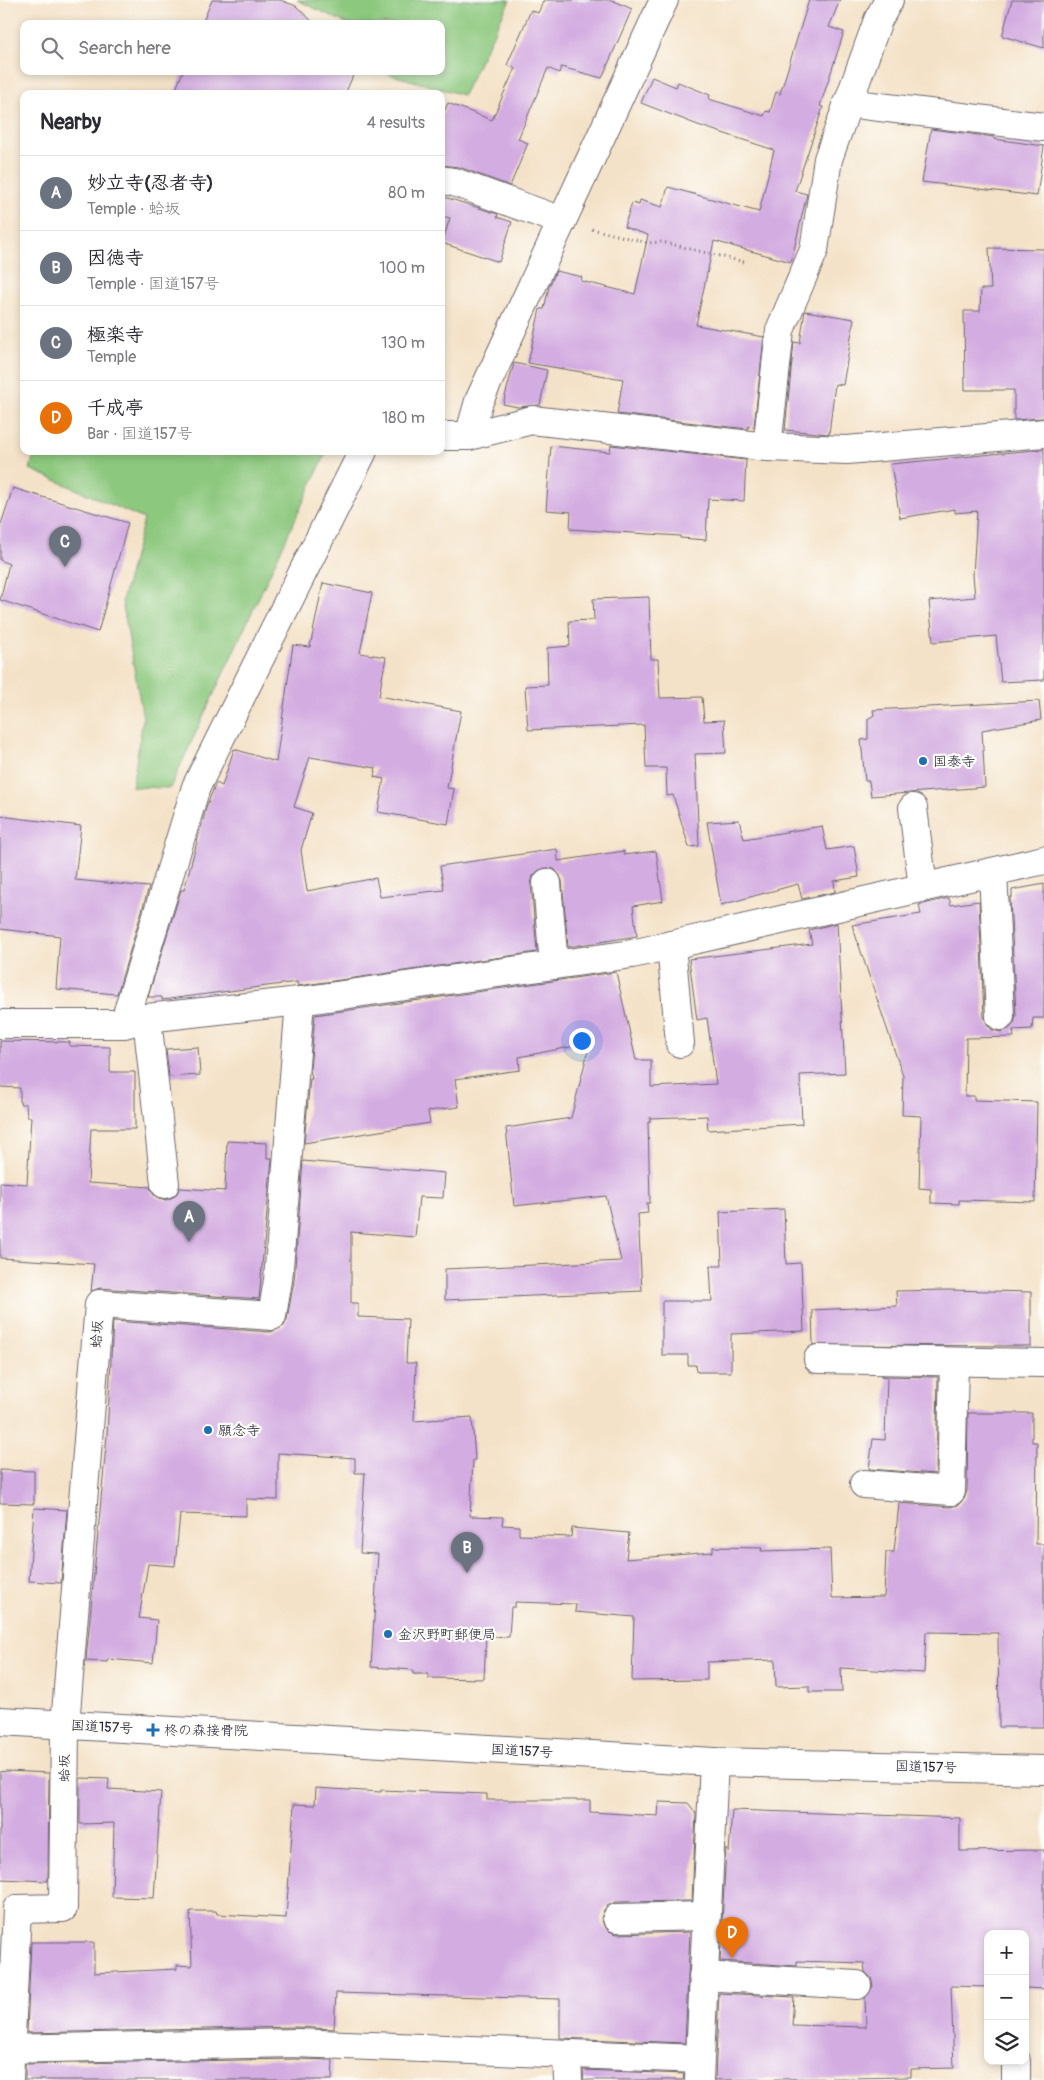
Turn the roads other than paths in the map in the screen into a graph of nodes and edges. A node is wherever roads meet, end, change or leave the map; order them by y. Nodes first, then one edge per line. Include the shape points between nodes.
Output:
1 (664, 0) edge
2 (889, 0) edge
3 (847, 103) junction
4 (1044, 127) edge
5 (445, 181) edge
6 (562, 221) junction
7 (1044, 433) edge
8 (445, 436) edge
9 (469, 436) junction
10 (767, 447) junction
11 (361, 455) edge
12 (913, 808) dead end
13 (1044, 860) edge
14 (993, 872) junction
15 (547, 884) dead end
16 (923, 888) junction
17 (671, 945) junction
18 (554, 965) junction
19 (300, 1001) junction
20 (1000, 1016) dead end
21 (136, 1021) junction
22 (0, 1024) edge
23 (680, 1043) dead end
24 (165, 1184) dead end
25 (818, 1359) dead end
26 (954, 1362) junction
27 (1044, 1363) edge
28 (864, 1484) dead end
29 (0, 1721) edge
30 (65, 1725) junction
31 (714, 1762) junction
32 (1044, 1770) edge
33 (706, 1916) junction
34 (617, 1918) dead end
35 (703, 1976) junction
36 (857, 1985) dead end
37 (6, 2049) edge
38 (1016, 2065) edge
39 (567, 2067) edge
40 (699, 2070) edge
41 (10, 2080) edge
42 (1016, 2080) edge

1 - 6 main road
2 - 3 main road via 878,20
3 - 4 main road
3 - 10 main road via 828,159 814,250 780,330
5 - 6 main road
6 - 9 main road via 480,401
7 - 10 main road via 847,450
8 - 9 main road
9 - 10 main road via 532,420
11 - 21 main road via 196,787
12 - 16 main road
13 - 14 main road
14 - 16 main road
14 - 20 main road
15 - 18 main road
16 - 17 main road
17 - 18 main road
17 - 23 main road
18 - 19 main road
19 - 21 main road
19 - 30 main road, 蛤坂 via 278,1280 272,1316 99,1304
21 - 22 main road
21 - 24 main road
25 - 26 main road
26 - 27 main road
26 - 28 main road via 951,1491
29 - 30 main road, 国道157号
30 - 31 main road, 国道157号
30 - 37 main road, 蛤坂 via 64,1908 17,1909
31 - 32 main road, 国道157号
31 - 33 main road
33 - 34 main road
33 - 35 main road
35 - 36 main road
35 - 40 main road
37 - 39 main road via 296,2043
37 - 41 main road, 蛤坂
38 - 42 main road
39 - 40 main road

